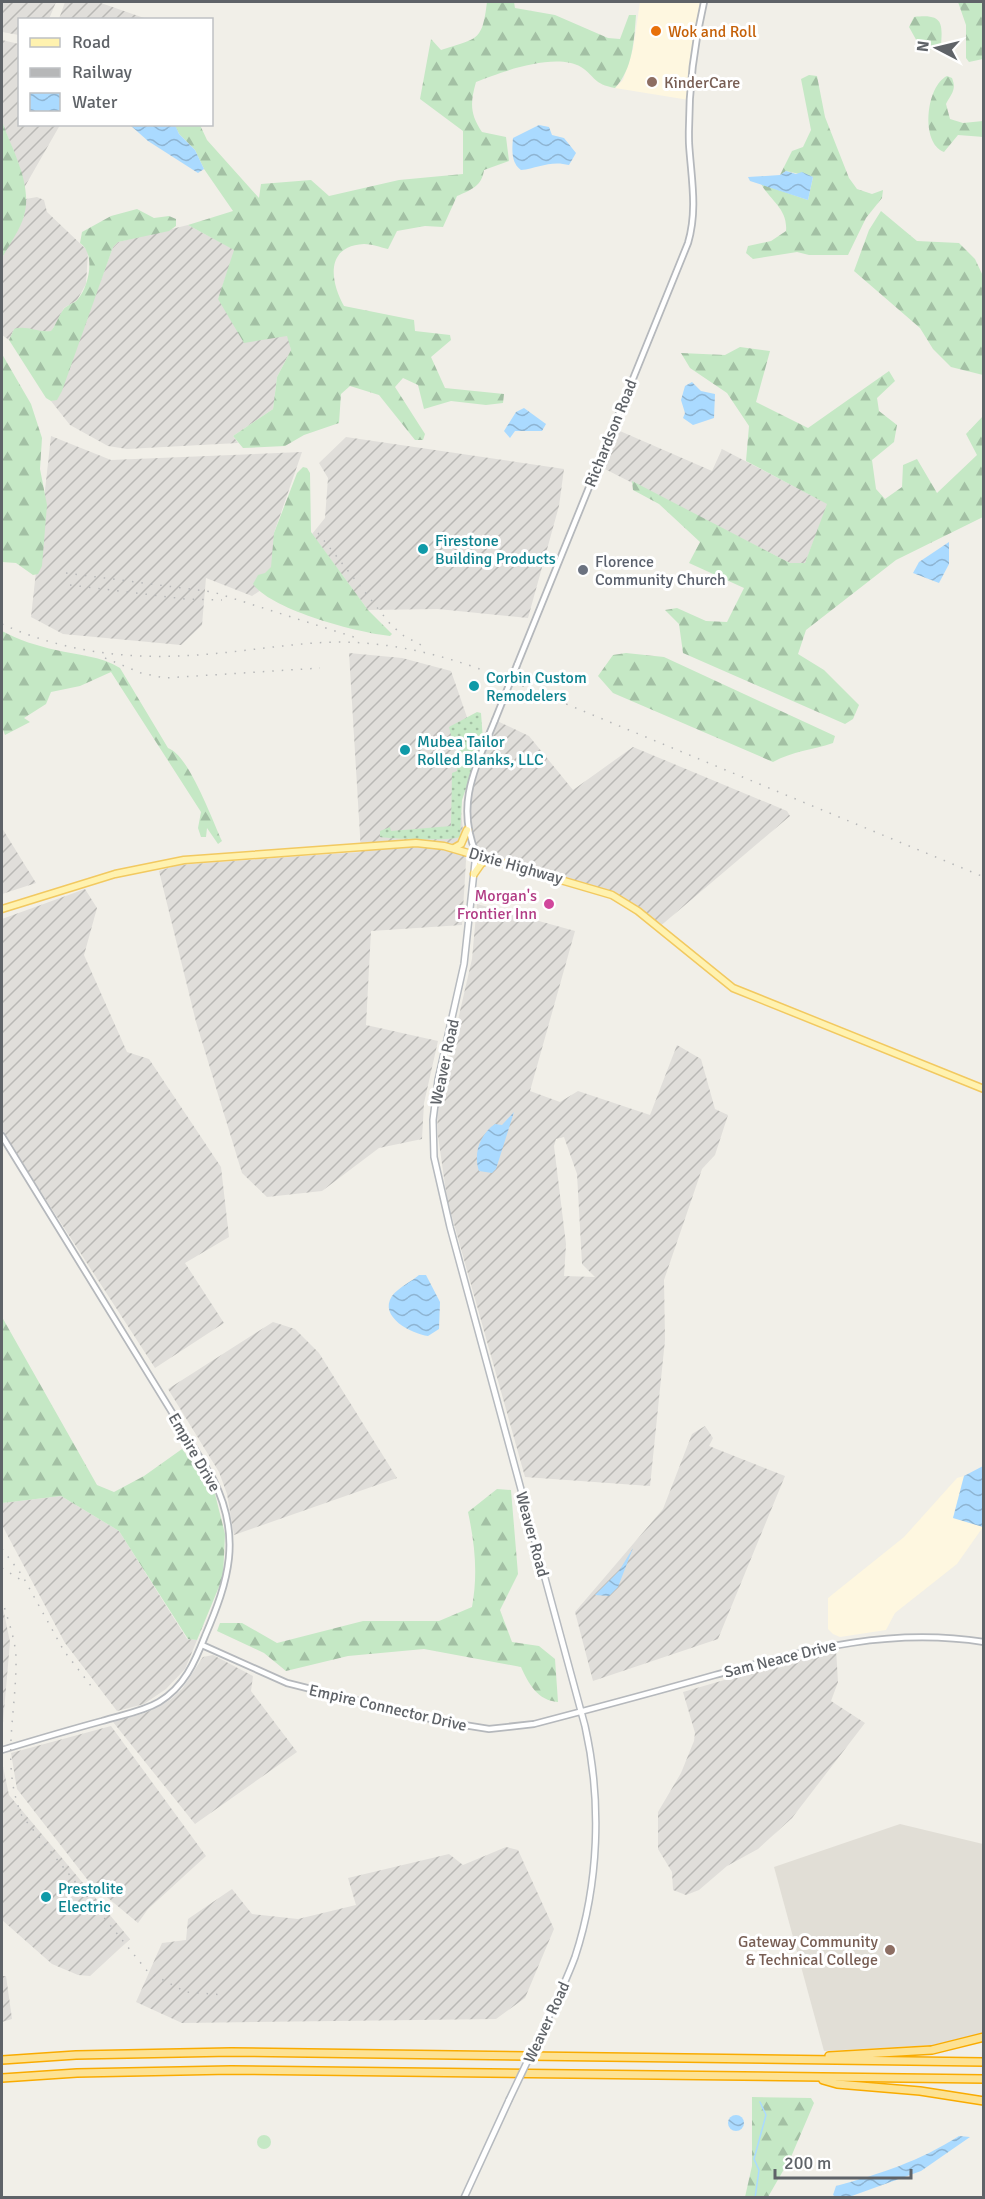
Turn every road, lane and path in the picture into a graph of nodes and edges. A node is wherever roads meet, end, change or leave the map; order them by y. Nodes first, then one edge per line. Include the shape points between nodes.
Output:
1 (704, 2) edge
2 (467, 830) junction
3 (454, 848) junction
4 (476, 853) junction
5 (491, 858) junction
6 (474, 874) junction
7 (2, 909) edge
8 (984, 1089) edge
9 (2, 1136) edge
10 (984, 1642) edge
11 (202, 1645) junction
12 (581, 1712) junction
13 (2, 1750) edge
14 (984, 2037) edge
15 (756, 2059) junction
16 (2, 2060) edge
17 (984, 2062) edge
18 (815, 2077) junction
19 (2, 2078) edge
20 (984, 2079) edge
21 (984, 2101) edge
22 (464, 2198) edge

1 - 2 street, Richardson Road, bridge via 689,87 695,211 690,235 495,720 467,796
2 - 3 main road
2 - 4 street, Richardson Road
3 - 4 main road, Dixie Highway
3 - 7 main road, Dixie Highway via 416,843 184,860 115,874
4 - 5 main road, Dixie Highway
4 - 6 main road, Weaver Road
5 - 6 main road
5 - 8 main road, Dixie Highway via 612,894 734,988
6 - 12 main road, Weaver Road via 461,984 435,1099 434,1158
9 - 11 street, Empire Drive via 220,1495 230,1539 228,1572
10 - 12 street, Sam Neace Drive via 907,1637 827,1644
11 - 12 street, Empire Connector Drive via 294,1685 456,1725 513,1728
11 - 13 street, Empire Drive via 185,1678 168,1696 151,1706
12 - 22 main road, Weaver Road, bridge via 593,1770 594,1861 575,1956
14 - 15 highway via 932,2050
15 - 16 highway via 219,2052
15 - 17 highway
18 - 19 highway via 207,2070
18 - 20 highway
18 - 21 highway via 837,2084

